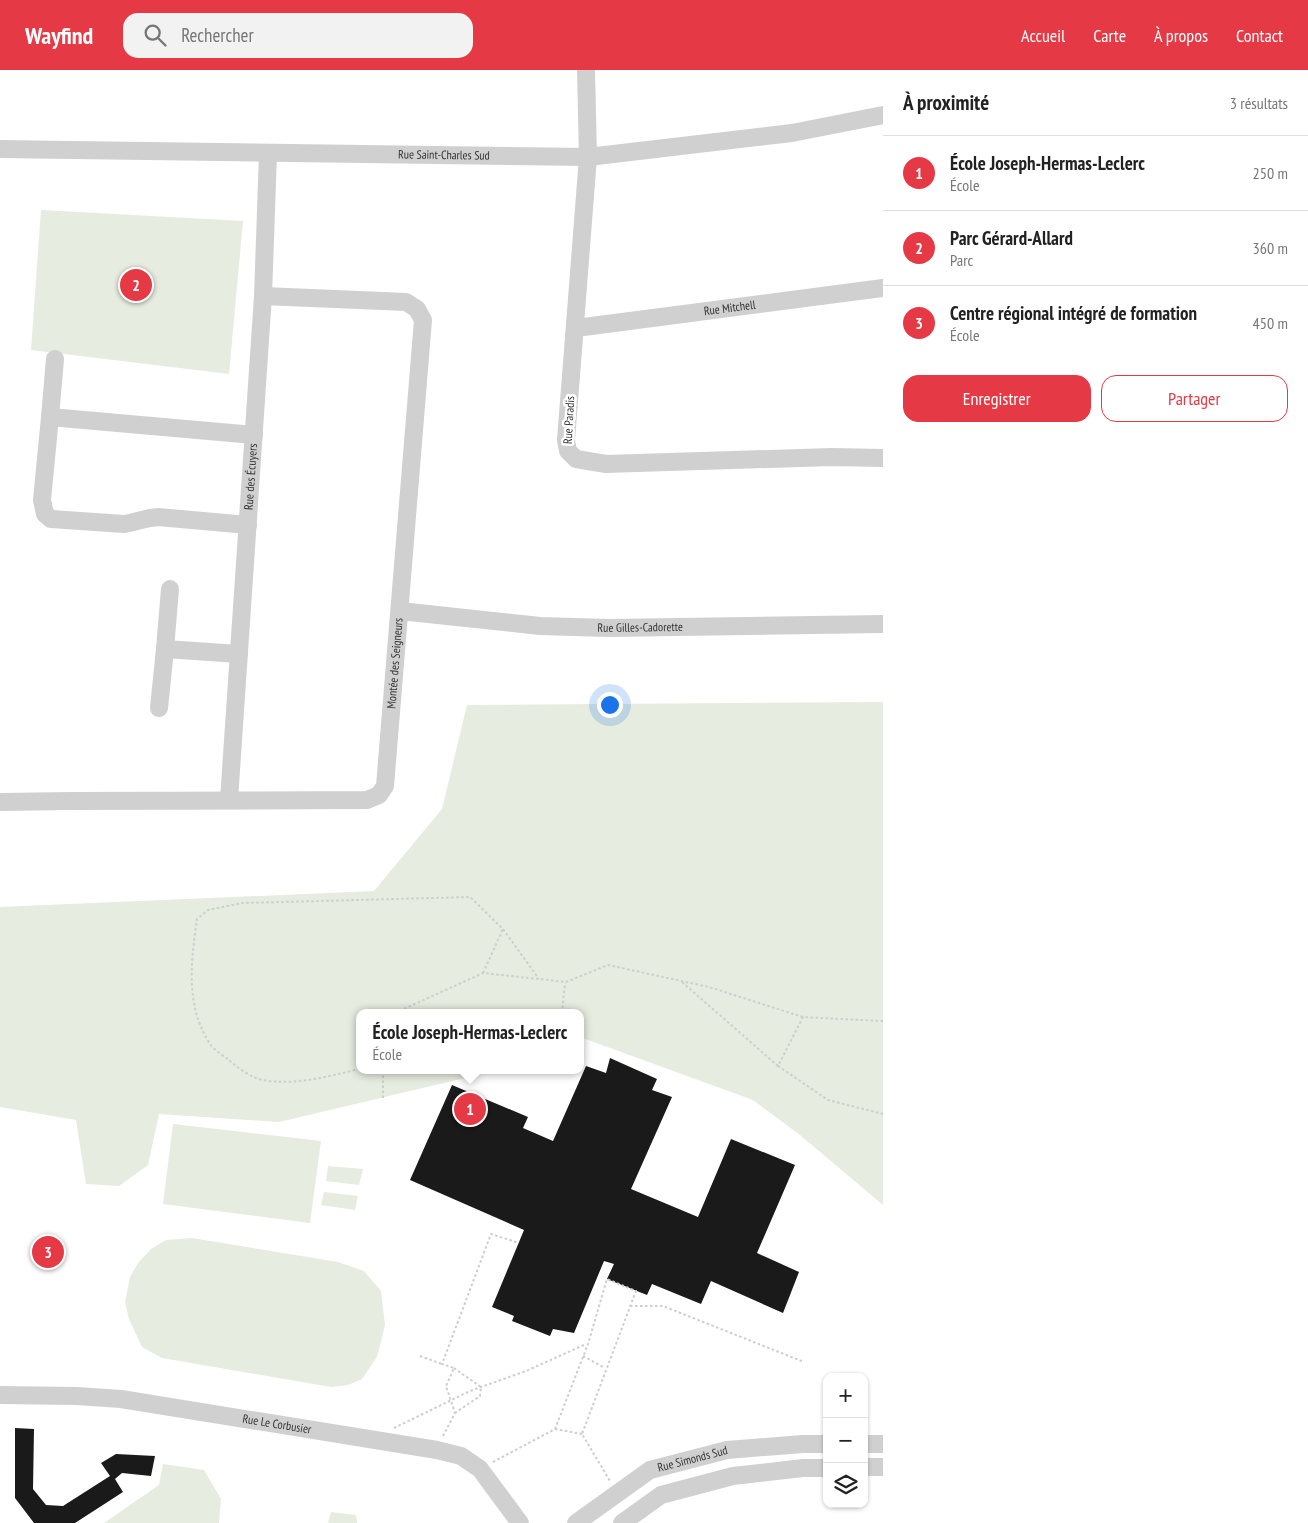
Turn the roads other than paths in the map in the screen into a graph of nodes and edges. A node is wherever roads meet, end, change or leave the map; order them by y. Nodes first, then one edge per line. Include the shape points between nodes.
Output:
1 (586, 70) edge
2 (883, 115) edge
3 (0, 149) edge
4 (268, 154) junction
5 (588, 157) junction
6 (883, 288) edge
7 (263, 296) junction
8 (576, 328) junction
9 (55, 359) dead end
10 (50, 417) junction
11 (254, 435) junction
12 (883, 458) edge
13 (248, 525) junction
14 (170, 589) dead end
15 (400, 611) junction
16 (883, 624) edge
17 (165, 649) junction
18 (239, 654) junction
19 (159, 708) dead end
20 (229, 800) junction
21 (0, 802) edge
22 (0, 1395) edge
23 (823, 1444) edge
24 (868, 1444) edge
25 (883, 1444) edge
26 (868, 1467) edge
27 (883, 1467) edge
28 (823, 1468) edge
29 (520, 1523) edge
30 (576, 1523) edge
31 (622, 1523) edge

1 - 5 street, Rue Paradis
2 - 5 street, Rue Saint-Charles Sud via 792,133
3 - 4 street, Rue Saint-Charles Sud
4 - 5 street, Rue Saint-Charles Sud
4 - 7 street, Rue des Écuyers
5 - 8 street, Rue Paradis
6 - 8 street, Rue Mitchell
7 - 11 street, Rue des Écuyers
7 - 15 street, Montée des Seigneurs via 406,302 417,309 423,320
8 - 12 street, Rue Paradis via 566,440 568,451 576,458 606,464
9 - 10 street
10 - 11 street
10 - 13 street via 42,500 45,514 51,519 124,524 158,517
11 - 13 street, Rue des Écuyers
13 - 18 street, Rue des Écuyers
14 - 17 street
15 - 16 street, Rue Gilles-Cadorette via 540,626 608,628
15 - 20 street, Montée des Seigneurs via 385,786 379,795 367,800
17 - 18 street
17 - 19 street
18 - 20 street, Rue des Écuyers
20 - 21 street, Montée des Seigneurs
22 - 29 street, Rue Le Corbusier via 121,1399 437,1450 461,1456 480,1469
23 - 30 street, Rue Simonds Sud via 727,1450 650,1470
24 - 25 street
26 - 27 street
28 - 31 street, Rue Simonds Sud via 733,1476 661,1495

